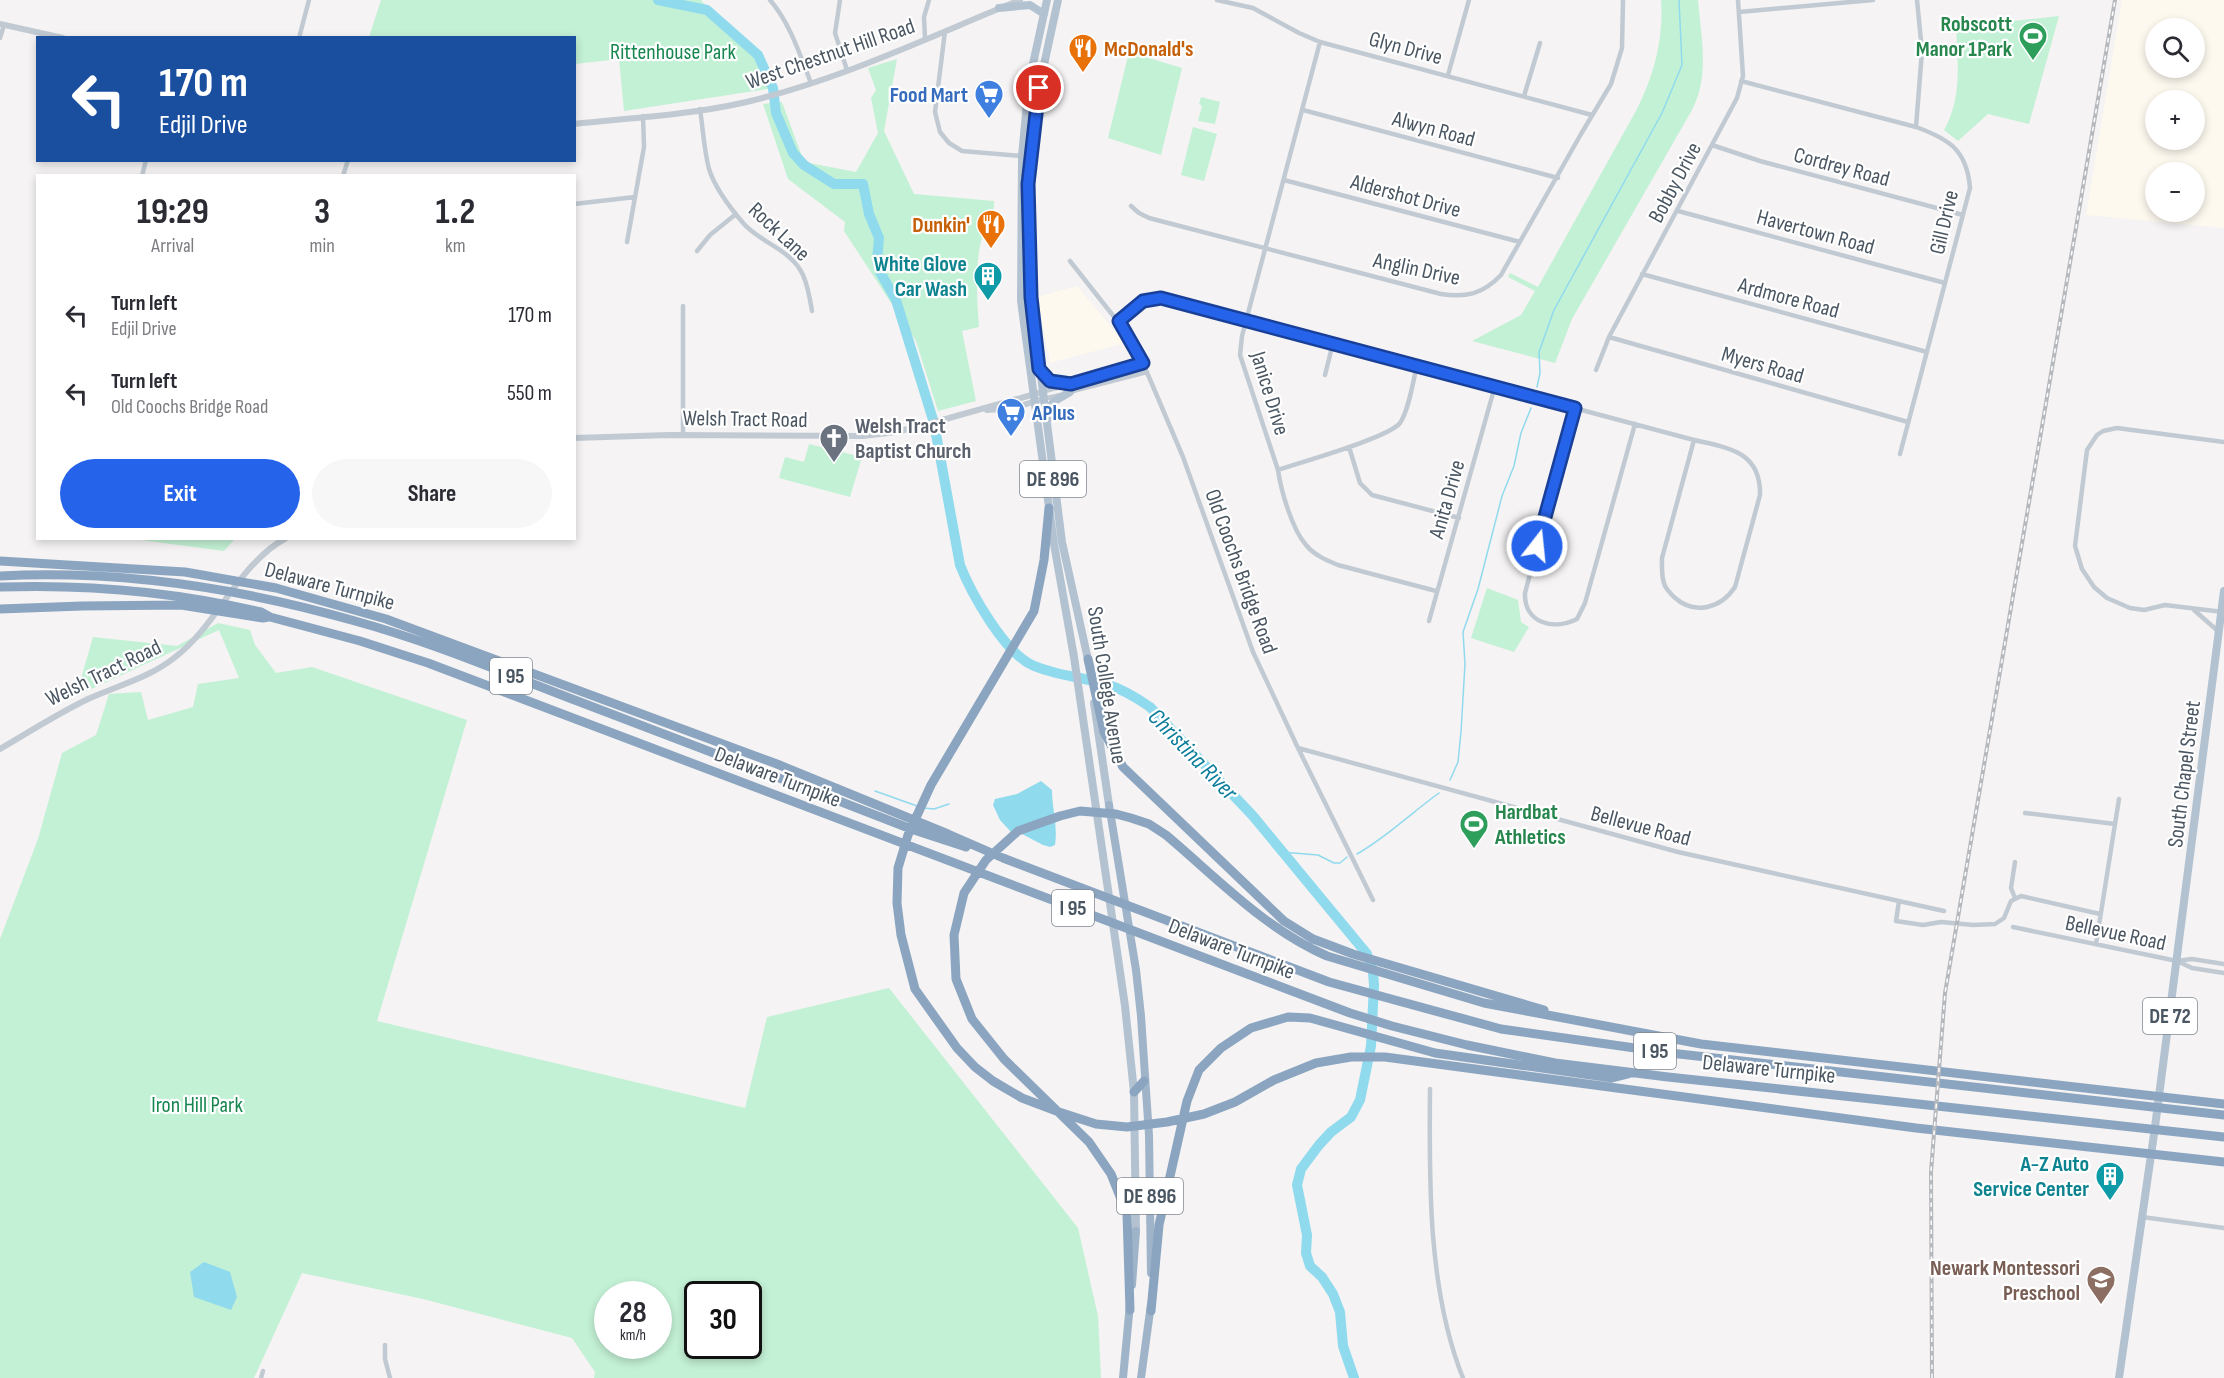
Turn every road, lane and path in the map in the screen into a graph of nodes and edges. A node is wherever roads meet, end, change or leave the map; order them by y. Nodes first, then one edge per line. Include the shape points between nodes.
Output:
1 (309, 0) edge
2 (770, 0) edge
3 (840, 0) edge
4 (929, 0) edge
5 (1020, 0) edge
6 (1047, 0) edge
7 (1058, 0) edge
8 (1217, 0) edge
9 (1469, 0) edge
10 (1623, 0) edge
11 (1738, 0) edge
12 (1873, 0) edge
13 (1917, 0) edge
14 (999, 8) junction
15 (1739, 12) junction
16 (1044, 14) junction
17 (2, 25) edge
18 (945, 31) junction
19 (54, 36) edge
20 (300, 36) edge
21 (0, 38) edge
22 (925, 39) junction
23 (1320, 42) junction
24 (1540, 43) dead end
25 (847, 70) junction
26 (1448, 75) junction
27 (1741, 81) junction
28 (811, 84) junction
29 (1524, 96) junction
30 (700, 109) junction
31 (1303, 110) junction
32 (1592, 115) junction
33 (643, 116) junction
34 (576, 124) edge
35 (1916, 127) junction
36 (1712, 146) junction
37 (1022, 156) junction
38 (1558, 178) junction
39 (1284, 180) junction
40 (635, 197) junction
41 (576, 204) edge
42 (1131, 206) dead end
43 (1678, 211) junction
44 (736, 214) junction
45 (1963, 215) junction
46 (627, 242) dead end
47 (1520, 242) junction
48 (1265, 248) junction
49 (697, 251) dead end
50 (1070, 261) dead end
51 (1642, 274) junction
52 (1945, 283) junction
53 (683, 306) dead end
54 (812, 311) dead end
55 (1246, 320) junction
56 (1119, 321) junction
57 (1609, 337) junction
58 (1333, 343) junction
59 (1927, 352) junction
60 (1143, 363) junction
61 (1417, 365) junction
62 (1039, 369) junction
63 (1596, 370) dead end
64 (1147, 372) junction
65 (1325, 375) dead end
66 (1495, 386) junction
67 (1070, 388) junction
68 (1042, 396) junction
69 (1033, 398) junction
70 (1575, 408) junction
71 (1908, 422) junction
72 (1635, 424) junction
73 (1047, 426) junction
74 (683, 435) junction
75 (576, 438) edge
76 (1694, 440) junction
77 (2224, 442) edge
78 (1349, 447) junction
79 (1900, 454) dead end
80 (1278, 470) junction
81 (1049, 508) junction
82 (1459, 518) junction
83 (283, 540) edge
84 (0, 561) edge
85 (0, 576) edge
86 (0, 587) edge
87 (1436, 591) junction
88 (2224, 591) edge
89 (2192, 608) junction
90 (0, 609) edge
91 (2223, 612) edge
92 (270, 616) junction
93 (1430, 621) dead end
94 (2219, 632) junction
95 (1088, 659) joint
96 (1095, 694) junction
97 (1298, 748) junction
98 (0, 749) edge
99 (2119, 800) dead end
100 (1109, 805) joint
101 (2025, 813) dead end
102 (2115, 824) junction
103 (1003, 858) junction
104 (2015, 862) dead end
105 (2015, 898) junction
106 (1373, 900) dead end
107 (1899, 901) junction
108 (1944, 911) dead end
109 (2100, 914) junction
110 (2013, 927) dead end
111 (2096, 944) junction
112 (2177, 962) junction
113 (2224, 964) edge
114 (2224, 973) edge
115 (1602, 1027) junction
116 (1634, 1073) junction
117 (1144, 1081) junction
118 (1430, 1089) dead end
119 (1134, 1092) junction
120 (2135, 1100) junction
121 (2224, 1104) edge
122 (2181, 1105) junction
123 (2224, 1115) edge
124 (2224, 1137) edge
125 (2224, 1162) edge
126 (2142, 1217) junction
127 (2224, 1228) edge
128 (1136, 1231) joint
129 (1130, 1310) junction
130 (1151, 1311) junction
131 (385, 1345) dead end
132 (263, 1371) dead end
133 (261, 1378) edge
134 (390, 1378) edge
135 (1123, 1378) edge
136 (1141, 1378) edge
137 (1463, 1378) edge
138 (2119, 1378) edge

1 - 20 street
2 - 28 street via 791,34
3 - 25 street via 835,33
4 - 22 street via 924,17
5 - 14 street, West Chestnut Hill Road
6 - 16 main road, South College Avenue / DE 896
7 - 62 main road, South College Avenue / DE 896 via 1039,88 1028,184 1031,297
8 - 23 street, Glyn Drive via 1253,8
9 - 26 street
10 - 32 street, Anglin Drive via 1620,59 1611,84
11 - 15 street, Bobby Drive
12 - 15 street
13 - 35 street via 1922,51
14 - 16 main road via 1030,5
14 - 18 street, West Chestnut Hill Road
15 - 27 street, Bobby Drive
16 - 37 main road, South College Avenue / DE 896 via 1029,81
17 - 19 street
17 - 21 street
18 - 22 street, West Chestnut Hill Road
18 - 37 street via 935,112 940,132 949,144 962,151
22 - 25 street, West Chestnut Hill Road
23 - 26 street, Glyn Drive
23 - 31 street, Janice Drive
24 - 29 street
25 - 28 street, West Chestnut Hill Road
26 - 29 street, Glyn Drive
27 - 35 street, Gill Drive
27 - 36 street, Bobby Drive
28 - 30 street, West Chestnut Hill Road
29 - 32 street, Glyn Drive
30 - 33 street, West Chestnut Hill Road
30 - 44 street, Rock Lane via 710,169
31 - 38 street, Alwyn Road
31 - 39 street, Janice Drive
32 - 38 street, Anglin Drive
33 - 34 street, West Chestnut Hill Road
33 - 40 street via 644,147
35 - 45 street, Gill Drive via 1949,142 1965,163 1970,188
36 - 43 street, Bobby Drive
36 - 45 street, Cordrey Road
37 - 69 main road, South College Avenue / DE 896 via 1021,301
38 - 47 street, Anglin Drive
39 - 47 street, Aldershot Drive
39 - 48 street, Janice Drive
40 - 41 street
40 - 46 street
42 - 48 street, Anglin Drive via 1149,218
43 - 51 street, Bobby Drive
43 - 52 street, Havertown Road
44 - 49 street
44 - 54 street, Rock Lane via 751,231 795,263 806,282
45 - 52 street, Gill Drive
47 - 48 street, Anglin Drive via 1491,285 1479,293 1457,297
48 - 55 street, Janice Drive
50 - 56 street, Old Coochs Bridge Road
51 - 57 street, Bobby Drive
51 - 59 street, Ardmore Road
52 - 59 street, Gill Drive
53 - 74 street
55 - 56 street via 1155,298 1143,301
55 - 58 street
55 - 80 street, Janice Drive via 1240,349 1242,364
56 - 60 street, Old Coochs Bridge Road
57 - 63 street, Bobby Drive
57 - 71 street, Myers Road
58 - 61 street
58 - 65 street
59 - 71 street, Gill Drive
60 - 64 street, Old Coochs Bridge Road
60 - 67 street, Welsh Tract Road
61 - 66 street
61 - 78 street via 1399,424 1387,433
62 - 67 main road via 1050,381
62 - 68 main road, South College Avenue / DE 896
64 - 67 street, Welsh Tract Road
64 - 97 street, Old Coochs Bridge Road via 1183,457 1247,638
66 - 70 street
66 - 82 street, Anita Drive
67 - 68 street, Welsh Tract Road
67 - 73 main road via 1053,402
68 - 69 street, Welsh Tract Road
68 - 73 main road, South College Avenue / DE 896
69 - 74 street, Welsh Tract Road via 896,432 855,436
69 - 81 main road, South College Avenue / DE 896
70 - 72 street
70 - 72 street via 1524,602 1529,612 1556,626 1577,620 1585,603
71 - 79 street, Gill Drive
72 - 76 street
73 - 95 main road, South College Avenue / DE 896 via 1062,542
74 - 75 street, Welsh Tract Road
76 - 76 street via 1740,452 1751,461 1760,482 1760,495 1735,587 1728,598 1705,608 1681,603 1665,587 1662,573 1662,558
77 - 89 street via 2117,428 2097,435 2086,456 2075,546 2090,582 2107,598 2130,608
78 - 80 street
78 - 82 street via 1360,483 1372,495
80 - 87 street, Janice Drive via 1298,534 1313,552 1338,565
81 - 119 main road, South College Avenue / DE 896 via 1125,1006
81 - 125 highway via 1034,610 931,785 898,868 901,935 915,989 975,1067 1022,1098 1096,1124 1127,1127 1204,1114 1316,1064 1351,1057 1385,1057 1916,1128
82 - 87 street, Anita Drive
83 - 98 street, Welsh Tract Road via 268,550 203,628 166,664 88,699
84 - 103 highway, Delaware Turnpike / I 95 via 185,572 276,588 386,619 777,764
85 - 103 highway, Delaware Turnpike / I 95 via 95,575 155,580 246,594 357,621 438,648 911,829
86 - 92 highway, Delaware Turnpike / I 95 via 80,587 155,593 256,610
87 - 93 street, Anita Drive
88 - 91 main road, South Chapel Street / DE 72
89 - 91 street
89 - 94 street
90 - 92 highway, Delaware Turnpike / I 95 via 181,605
91 - 94 main road, South Chapel Street / DE 72
92 - 116 highway, Delaware Turnpike / I 95 via 428,663 1350,1013 1509,1054
94 - 112 main road, South Chapel Street / DE 72
95 - 96 highway
96 - 100 main road, South College Avenue / DE 896
96 - 115 highway via 1104,732 1123,767 1284,921 1313,939 1353,954
97 - 106 street, Old Coochs Bridge Road
97 - 107 street, Bellevue Road via 1678,852
99 - 102 street, Bellevue Road
100 - 117 highway, South College Avenue / DE 896 via 1136,970
101 - 102 street
102 - 109 street, Bellevue Road
103 - 120 highway, Delaware Turnpike / I 95 via 1353,990 1501,1029 1957,1086
104 - 105 street via 2011,888
105 - 107 street via 2001,921 1973,925 1896,921
105 - 109 street via 2028,897
107 - 108 street, Bellevue Road
109 - 111 street, Bellevue Road
110 - 111 street, Bellevue Road
111 - 112 street, Bellevue Road
112 - 113 street via 2192,959
112 - 114 street
112 - 126 main road, DE 72
115 - 120 highway via 1701,1044
115 - 129 highway via 1484,1003 1327,956 1275,928 1166,834 1149,824 1116,814 1080,812 1018,831 986,860 964,893 954,935 956,979 972,1019 1004,1059 1089,1142 1111,1174 1127,1214
116 - 124 highway, Delaware Turnpike / I 95
116 - 130 highway via 1611,1078 1435,1053 1310,1018 1288,1017 1251,1028 1221,1047 1199,1070 1187,1101 1159,1226
117 - 119 highway
117 - 130 highway, South College Avenue / DE 896 via 1149,1134
118 - 137 street via 1429,1184 1440,1291
119 - 128 main road, South College Avenue / DE 896
120 - 122 highway, Delaware Turnpike / I 95
121 - 122 highway
122 - 123 highway, Delaware Turnpike / I 95
126 - 127 street
126 - 138 main road, DE 72
128 - 129 highway, South College Avenue / DE 896
129 - 135 highway, South College Avenue / DE 896
130 - 136 highway, South College Avenue / DE 896
131 - 134 street
132 - 133 street

